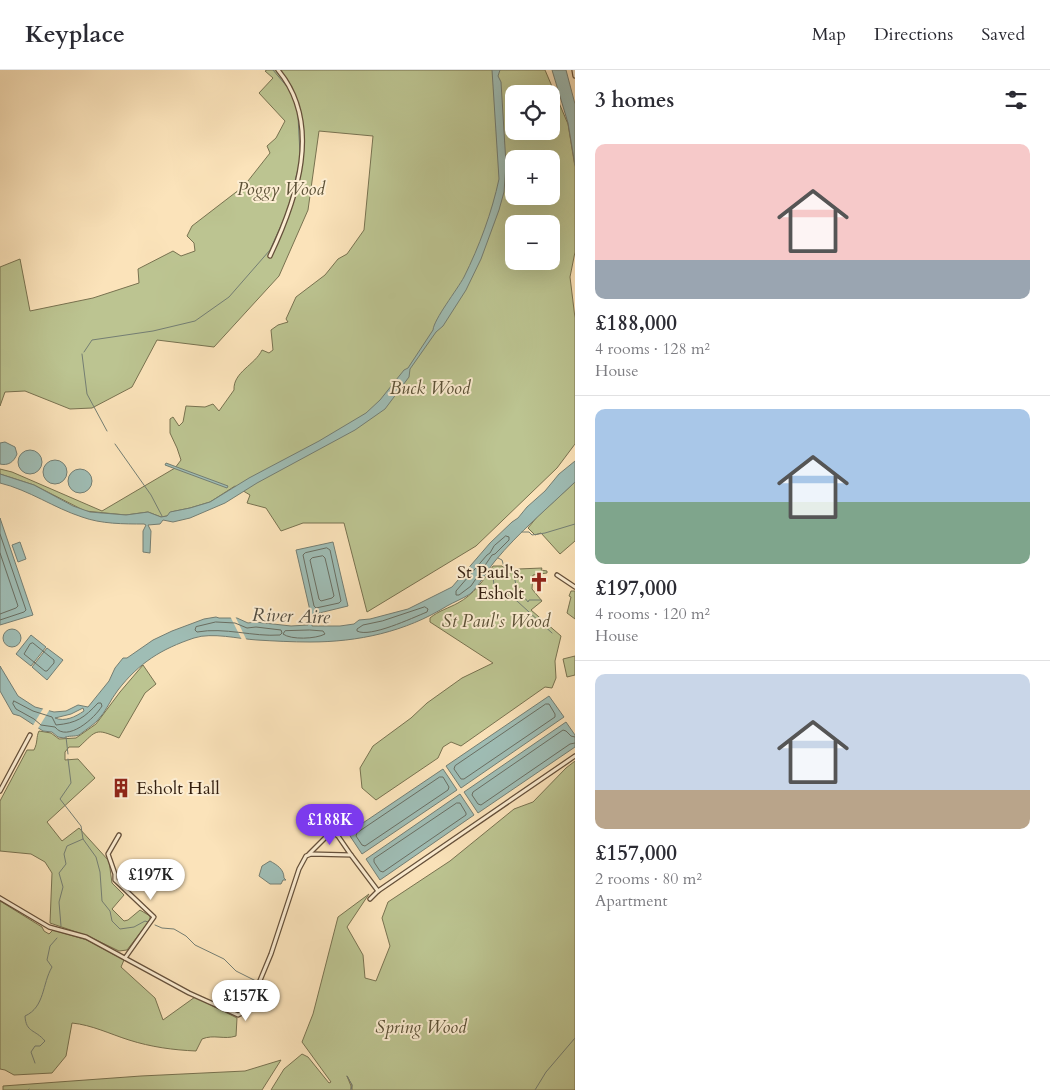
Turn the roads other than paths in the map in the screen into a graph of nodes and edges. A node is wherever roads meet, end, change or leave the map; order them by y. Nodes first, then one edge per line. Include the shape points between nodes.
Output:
1 (278, 70) edge
2 (574, 70) edge
3 (575, 76) edge
4 (270, 256) dead end
5 (557, 574) dead end
6 (575, 586) edge
7 (30, 735) dead end
8 (575, 756) edge
9 (0, 791) edge
10 (119, 835) dead end
11 (352, 855) junction
12 (306, 856) junction
13 (378, 891) junction
14 (0, 898) edge
15 (370, 899) dead end
16 (125, 958) junction

1 - 4 street via 292,90 304,140 290,211
2 - 3 street
5 - 6 street via 561,580
7 - 9 street
8 - 13 street
10 - 16 street via 108,854 114,880 154,917
11 - 12 street
11 - 12 street via 333,833
11 - 13 street
12 - 16 street via 271,954 243,1014 217,1006
13 - 15 street
14 - 16 street via 49,927 86,938

